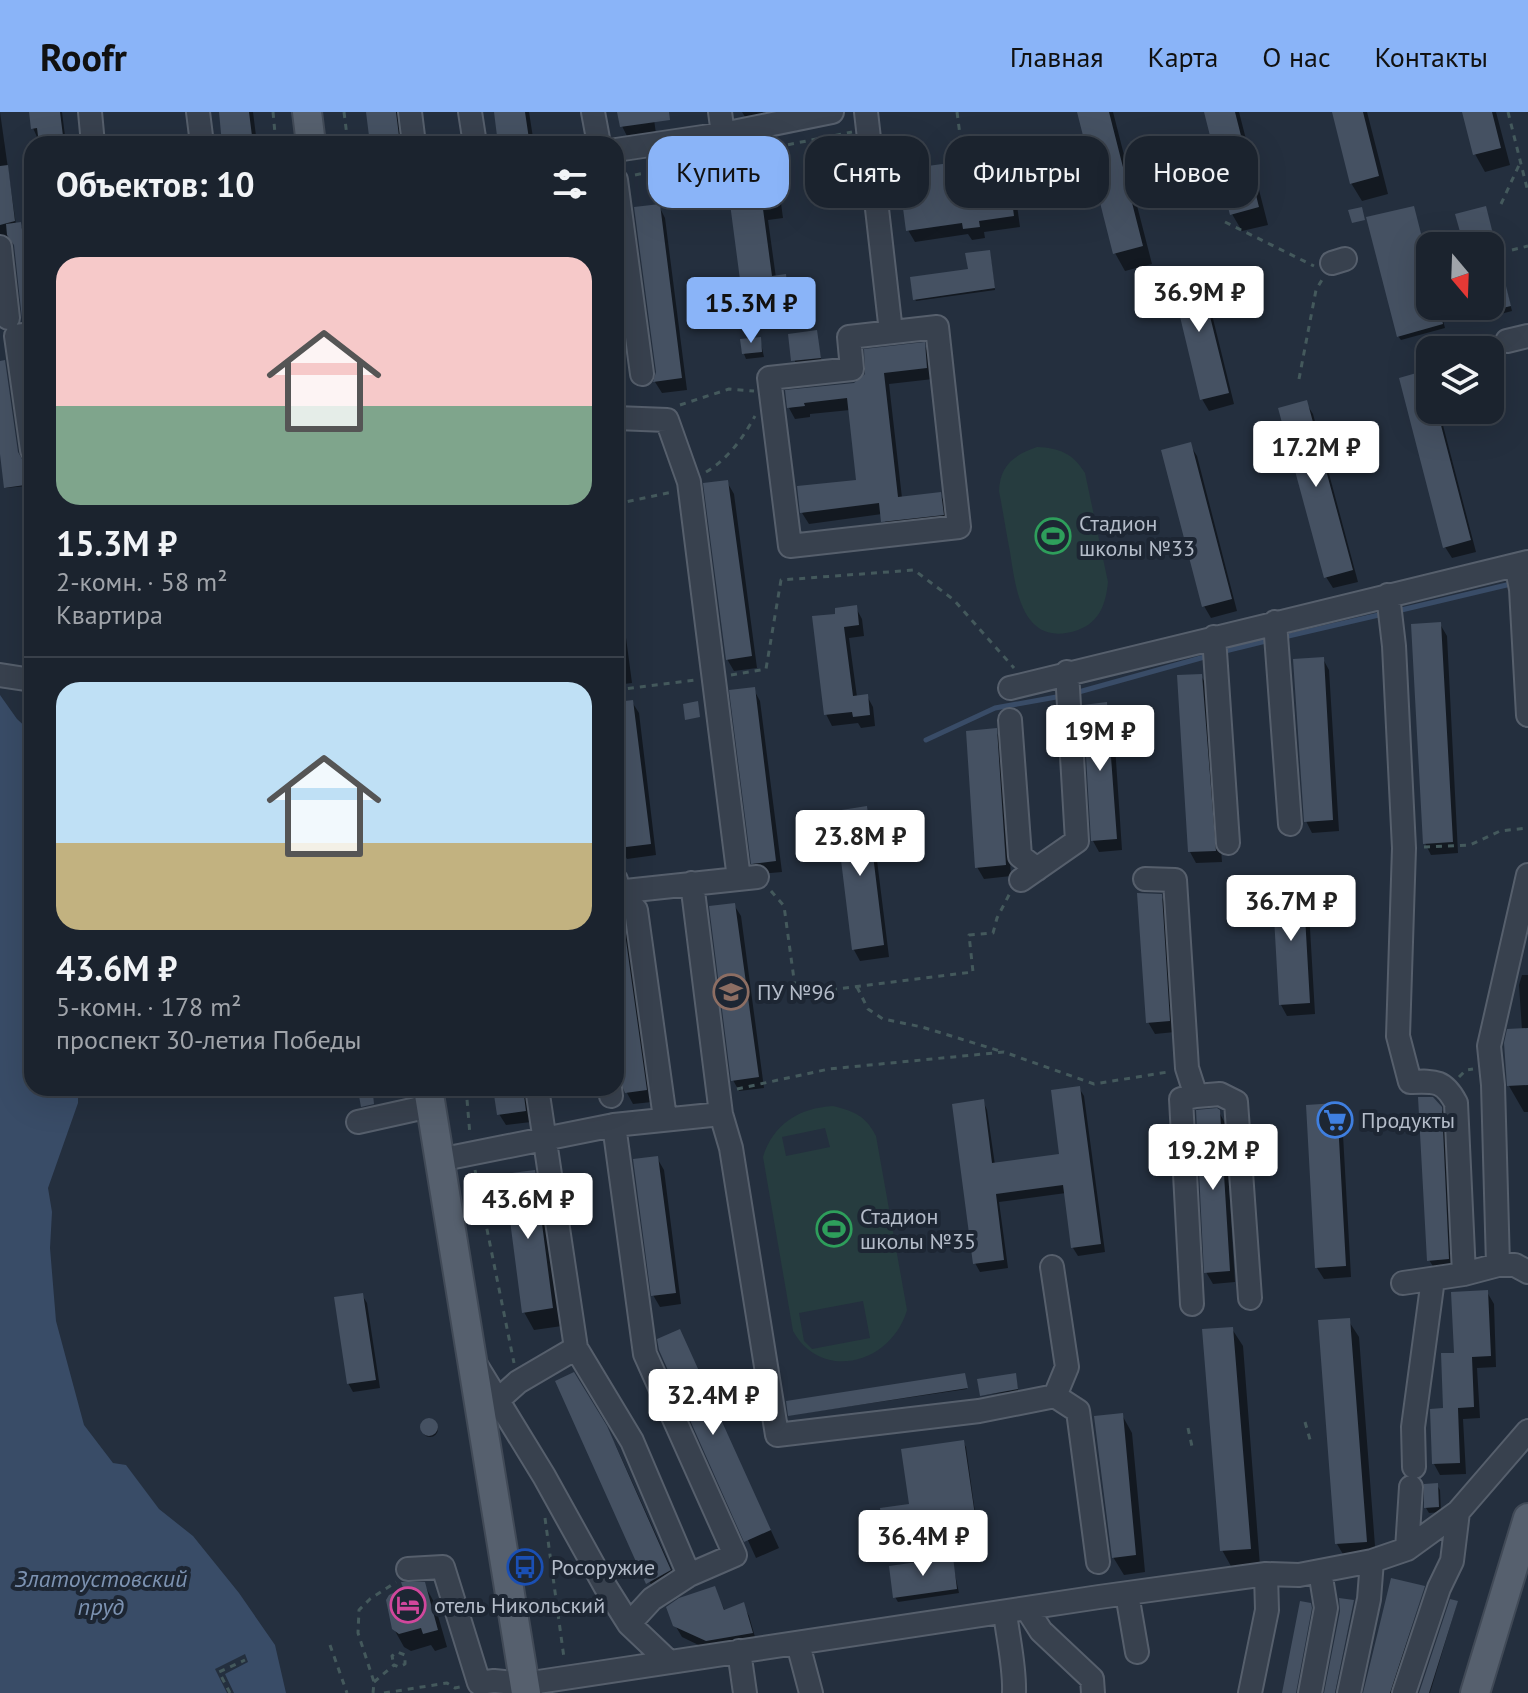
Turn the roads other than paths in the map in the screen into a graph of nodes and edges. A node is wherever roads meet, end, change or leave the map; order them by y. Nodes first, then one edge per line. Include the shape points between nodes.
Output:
1 (90, 112) edge
2 (198, 112) edge
3 (307, 112) edge
4 (410, 112) edge
5 (470, 112) edge
6 (593, 112) edge
7 (832, 112) edge
8 (866, 120) edge
9 (722, 123) edge
10 (92, 136) edge
11 (201, 136) edge
12 (310, 136) edge
13 (413, 136) edge
14 (474, 136) edge
15 (598, 136) edge
16 (624, 148) edge
17 (624, 188) edge
18 (0, 247) edge
19 (14, 331) edge
20 (891, 332) junction
21 (642, 374) dead end
22 (24, 397) edge
23 (624, 418) edge
24 (1522, 564) edge
25 (1388, 595) junction
26 (1275, 622) junction
27 (1214, 637) junction
28 (1067, 672) junction
29 (0, 675) edge
30 (24, 679) edge
31 (1018, 686) road end
32 (1528, 715) edge
33 (1010, 720) dead end
34 (1290, 824) dead end
35 (1228, 843) dead end
36 (1528, 875) edge
37 (1145, 879) dead end
38 (692, 883) junction
39 (624, 888) edge
40 (624, 896) edge
41 (538, 1096) edge
42 (1196, 1096) junction
43 (429, 1097) edge
44 (720, 1103) junction
45 (665, 1118) junction
46 (358, 1122) dead end
47 (614, 1125) junction
48 (545, 1139) junction
49 (439, 1160) junction
50 (1498, 1265) junction
51 (1052, 1267) dead end
52 (1528, 1272) edge
53 (1464, 1274) junction
54 (1433, 1279) junction
55 (1403, 1283) dead end
56 (1250, 1298) dead end
57 (1192, 1304) dead end
58 (576, 1348) junction
59 (470, 1355) junction
60 (1055, 1396) junction
61 (498, 1400) junction
62 (1528, 1431) edge
63 (1458, 1512) junction
64 (1526, 1534) edge
65 (1407, 1549) junction
66 (1372, 1561) junction
67 (1098, 1562) dead end
68 (408, 1569) road end
69 (1320, 1571) junction
70 (1266, 1574) junction
71 (689, 1575) junction
72 (1127, 1594) junction
73 (1016, 1611) junction
74 (629, 1624) junction
75 (798, 1644) junction
76 (739, 1651) junction
77 (1137, 1652) dead end
78 (668, 1661) junction
79 (525, 1689) edge
80 (745, 1693) edge
81 (811, 1693) edge
82 (1014, 1693) edge
83 (1093, 1693) edge
84 (1250, 1693) edge
85 (1310, 1693) edge
86 (1349, 1693) edge
87 (1404, 1693) edge
88 (1475, 1693) edge

1 - 10 street
2 - 11 street
3 - 12 main road
4 - 13 street
5 - 14 street
6 - 15 street
7 - 9 street
8 - 20 street
9 - 16 street
17 - 21 street
18 - 19 street
19 - 22 street
20 - 20 street via 849,337 852,369 769,378 790,546 959,527 937,327
23 - 38 street via 667,420 689,482 714,678 748,878
24 - 25 street
24 - 32 street
25 - 26 street
25 - 53 street via 1404,848 1398,1036 1410,1082 1433,1081 1449,1089 1456,1103
26 - 27 street
26 - 34 street
27 - 28 street
27 - 35 street
28 - 31 street
28 - 33 street via 1077,841 1029,875 1020,856
29 - 30 street
36 - 50 street via 1489,1046
37 - 42 street via 1175,880 1187,1068
38 - 39 street
38 - 44 street
40 - 45 street via 636,910
41 - 48 street
42 - 56 street via 1220,1094 1236,1102
42 - 57 street via 1181,1099
43 - 46 street
43 - 49 main road
44 - 45 street
44 - 60 street via 777,1435 979,1411
45 - 47 street
47 - 48 street
47 - 71 street via 645,1354 735,1555
48 - 49 street
48 - 58 street
49 - 59 main road
50 - 52 street
50 - 53 street
51 - 60 street via 1067,1367
53 - 54 street
54 - 55 street
54 - 65 street via 1413,1427
58 - 61 street
58 - 71 street via 632,1441
59 - 61 street
59 - 79 main road
60 - 67 street via 1078,1411
61 - 74 street
62 - 63 street
63 - 65 street
63 - 87 street via 1452,1561
64 - 88 main road
65 - 66 street
66 - 69 street
66 - 86 street
68 - 79 street via 443,1567 479,1683
69 - 70 street
69 - 85 street via 1326,1608
70 - 72 street
70 - 84 street via 1267,1610
71 - 74 street via 652,1599
72 - 73 street
72 - 77 street
73 - 75 street
73 - 82 street via 1009,1650
73 - 83 street via 1092,1679
74 - 78 street
75 - 76 street
75 - 81 street
76 - 78 street
76 - 80 street
78 - 79 street

